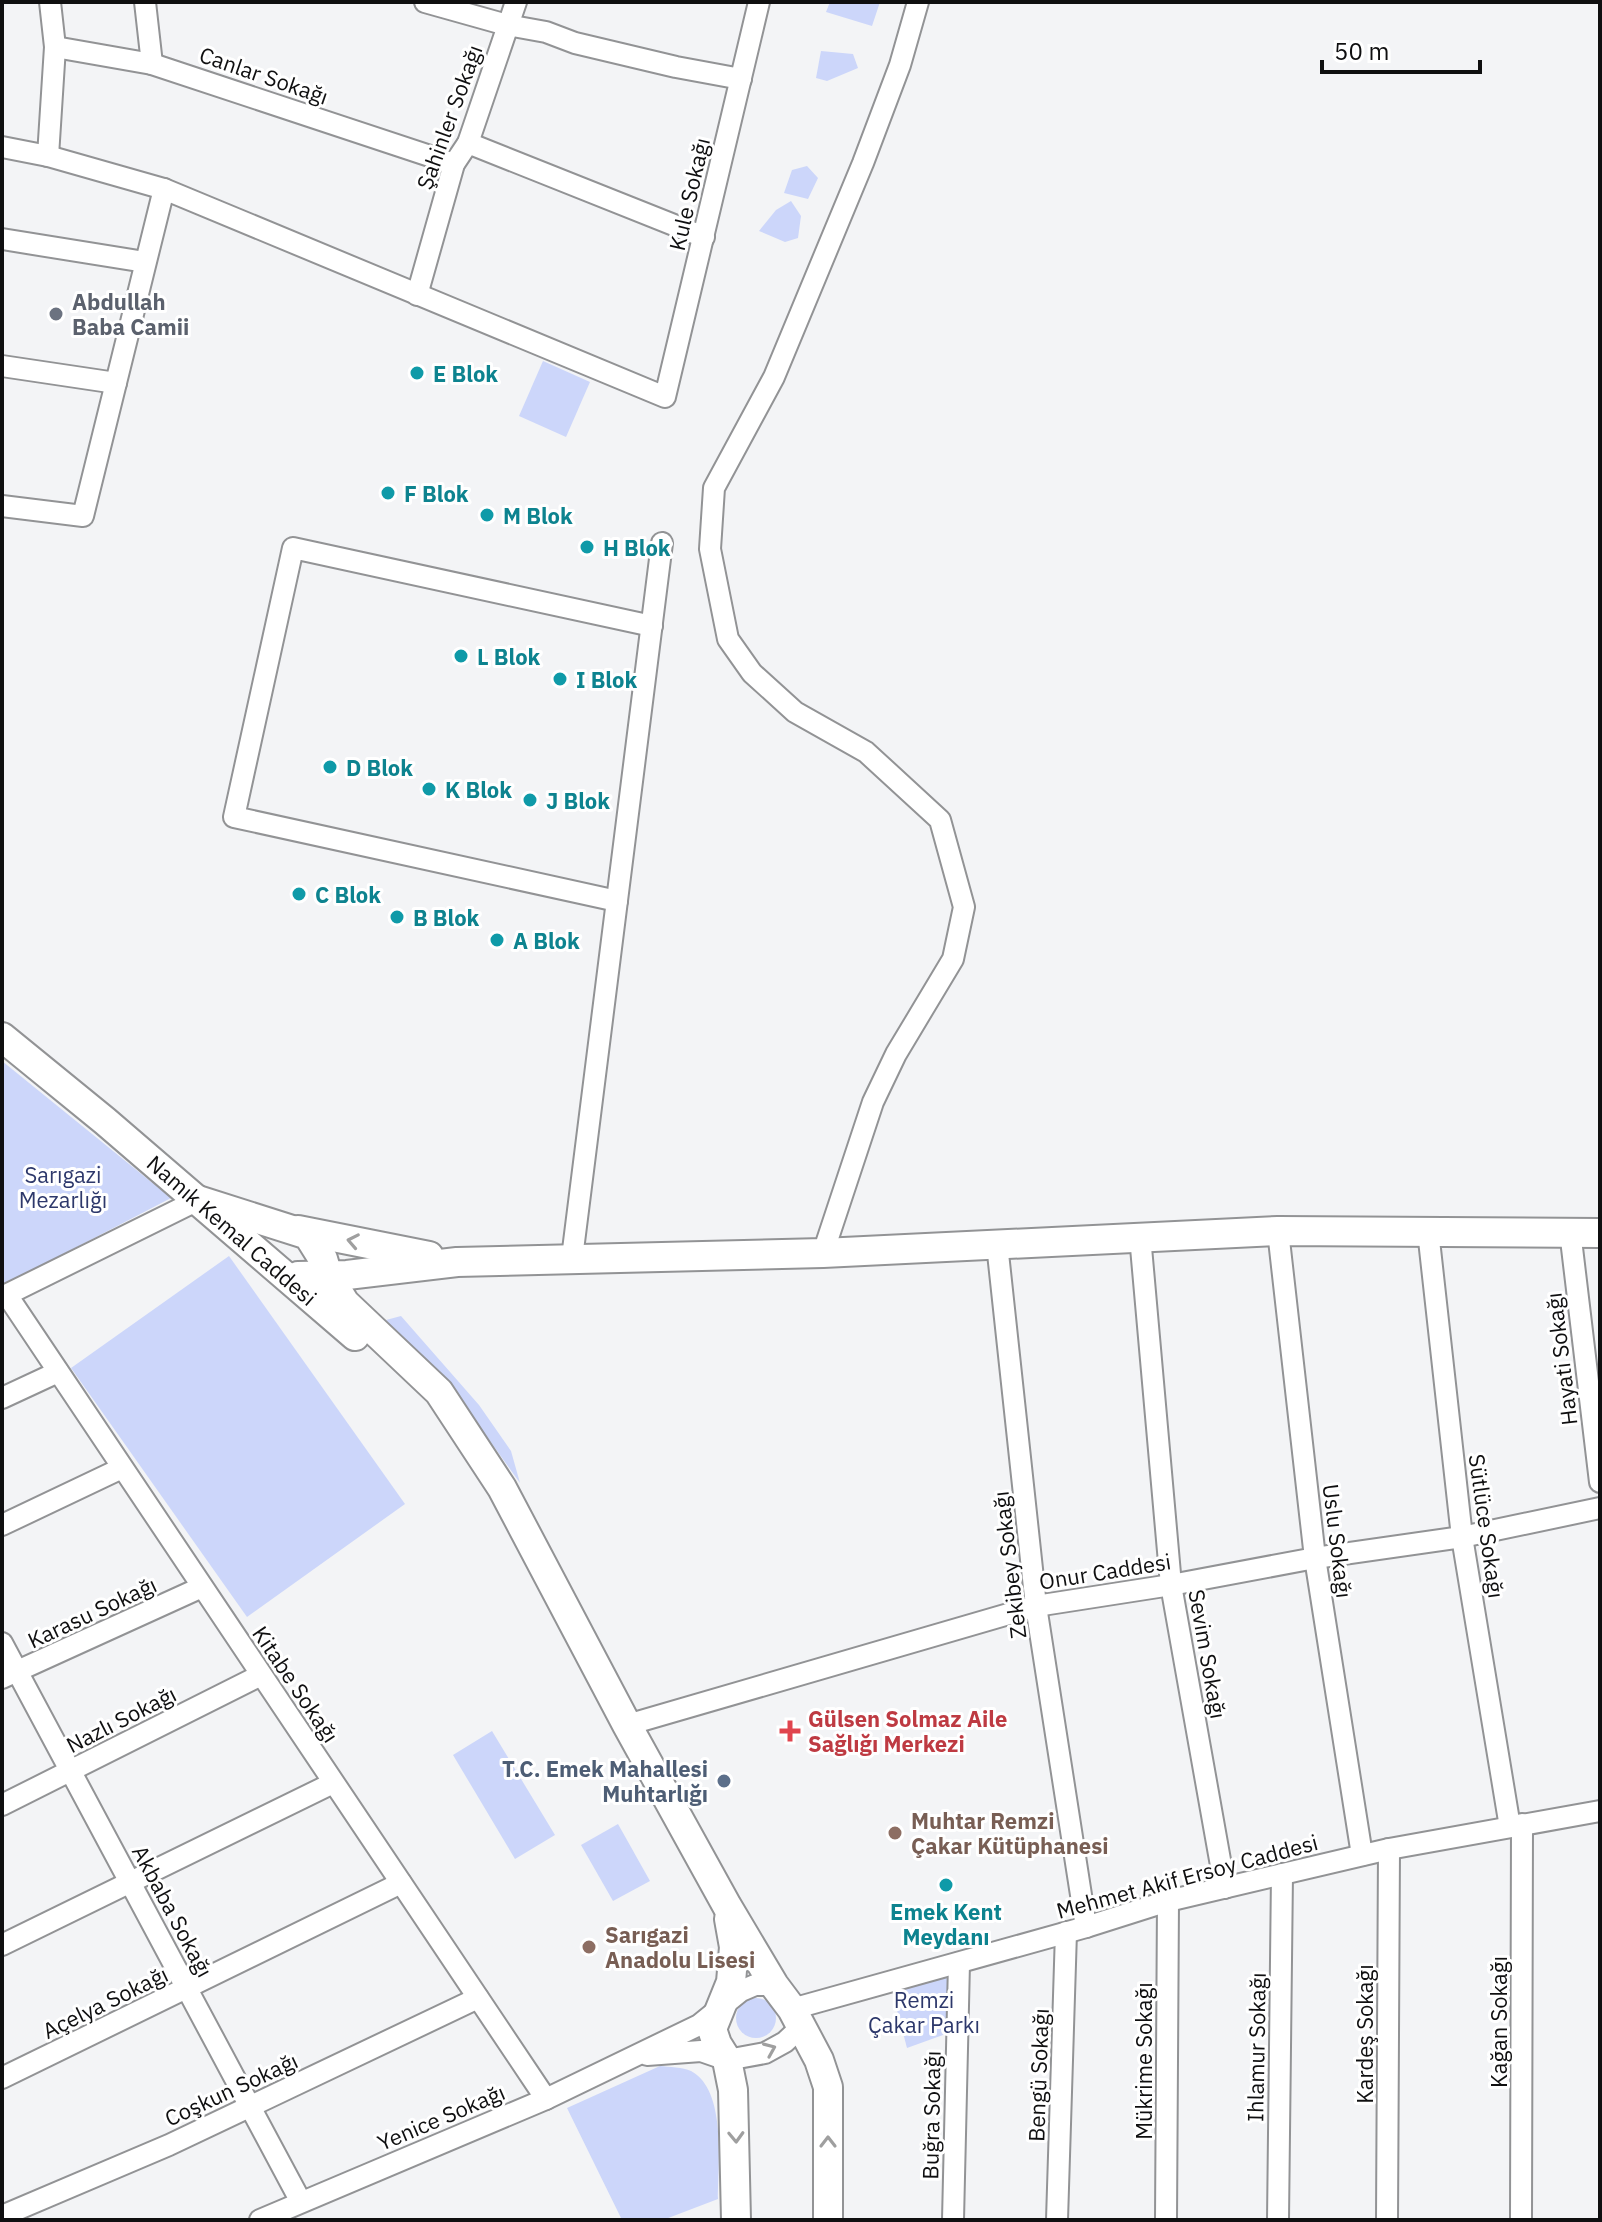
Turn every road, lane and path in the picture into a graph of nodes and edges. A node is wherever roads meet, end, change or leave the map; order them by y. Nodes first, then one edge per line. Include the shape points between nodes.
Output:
1 (50, 2) edge
2 (145, 2) edge
3 (425, 2) edge
4 (516, 2) edge
5 (759, 2) edge
6 (918, 2) edge
7 (507, 25) junction
8 (55, 47) junction
9 (152, 64) junction
10 (741, 79) junction
11 (468, 143) junction
12 (2, 147) edge
13 (48, 156) junction
14 (454, 164) junction
15 (164, 189) junction
16 (704, 237) junction
17 (2, 239) edge
18 (145, 262) junction
19 (417, 295) junction
20 (2, 366) edge
21 (116, 383) junction
22 (2, 506) edge
23 (662, 543) dead end
24 (652, 626) junction
25 (617, 901) junction
26 (2, 1037) edge
27 (198, 1200) junction
28 (1278, 1231) junction
29 (1428, 1231) junction
30 (1570, 1231) junction
31 (1600, 1233) edge
32 (301, 1235) junction
33 (1140, 1236) junction
34 (997, 1244) junction
35 (823, 1253) junction
36 (572, 1258) junction
37 (457, 1262) junction
38 (286, 1272) junction
39 (328, 1276) junction
40 (5, 1296) edge
41 (58, 1372) junction
42 (2, 1398) edge
43 (460, 1425) junction
44 (122, 1468) junction
45 (1600, 1482) edge
46 (1600, 1508) edge
47 (2, 1525) edge
48 (1462, 1537) junction
49 (1315, 1558) junction
50 (1171, 1585) junction
51 (202, 1587) junction
52 (1036, 1606) junction
53 (2, 1643) edge
54 (10, 1675) edge
55 (261, 1675) junction
56 (627, 1725) junction
57 (70, 1771) junction
58 (333, 1783) junction
59 (2, 1805) edge
60 (1600, 1811) edge
61 (1516, 1826) junction
62 (1389, 1849) junction
63 (1362, 1855) junction
64 (1282, 1874) junction
65 (129, 1882) junction
66 (401, 1883) junction
67 (1225, 1888) junction
68 (1168, 1901) junction
69 (727, 1906) junction
70 (1076, 1930) junction
71 (2, 1945) edge
72 (959, 1963) junction
73 (774, 1985) junction
74 (187, 1988) junction
75 (478, 1998) junction
76 (721, 2008) junction
77 (797, 2018) junction
78 (639, 2055) junction
79 (727, 2060) junction
80 (2, 2078) edge
81 (546, 2099) junction
82 (249, 2107) junction
83 (301, 2202) junction
84 (2, 2216) edge
85 (260, 2220) edge
86 (736, 2220) edge
87 (828, 2220) edge
88 (953, 2220) edge
89 (1057, 2220) edge
90 (1166, 2220) edge
91 (1278, 2220) edge
92 (1387, 2220) edge
93 (1521, 2220) edge

1 - 8 street
2 - 9 street
3 - 7 street
4 - 7 street, Şahinler Sokağı
5 - 10 street, Kule Sokağı
6 - 35 street via 857,178 774,377 714,488 710,549 728,639 752,673 795,712 866,752 940,820 964,907 953,959 873,1102
7 - 10 street
7 - 11 street, Şahinler Sokağı
8 - 9 street, Canlar Sokağı
8 - 13 street
9 - 14 street, Canlar Sokağı
10 - 16 street, Kule Sokağı
11 - 14 street, Şahinler Sokağı
11 - 16 street
12 - 13 street
13 - 15 street
14 - 19 street, Şahinler Sokağı
15 - 18 street
15 - 19 street
16 - 19 street, Kule Sokağı via 665,397
17 - 18 street
18 - 21 street
20 - 21 street
21 - 22 street via 83,516
23 - 24 street
24 - 25 street
24 - 25 street via 293,548 234,817
25 - 36 street
26 - 27 main road, Namık Kemal Caddesi
27 - 32 main road
27 - 38 main road, Namık Kemal Caddesi
27 - 40 street
28 - 29 main road
28 - 33 main road
28 - 49 street, Uslu Sokağı
29 - 30 main road
29 - 48 street, Sütlüce Sokağı
30 - 31 main road
30 - 45 street, Hayati Sokağı
37 -> 32 main road, Namık Kemal Caddesi
32 - 38 main road via 315,1263 310,1270
32 - 38 main road via 283,1230 271,1240 268,1255
32 - 39 main road, Namık Kemal Caddesi
33 - 34 main road
33 - 50 street, Sevim Sokağı
34 - 35 main road
34 - 52 street, Zekibey Sokağı
35 - 36 main road
36 - 37 main road
37 - 39 main road
38 - 39 main road
38 - 43 main road, Namık Kemal Caddesi
39 - 43 main road, Namık Kemal Caddesi via 345,1303 439,1392
40 - 41 street, Kitabe Sokağı
41 - 42 street
41 - 44 street, Kitabe Sokağı
43 - 56 main road, Namık Kemal Caddesi via 507,1495
44 - 47 street
44 - 51 street, Kitabe Sokağı
46 - 48 street, Onur Caddesi
48 - 49 street, Onur Caddesi
48 - 61 street, Sütlüce Sokağı
49 - 50 street, Onur Caddesi
49 - 63 street, Uslu Sokağı
50 - 52 street, Onur Caddesi
50 - 67 street, Sevim Sokağı
51 - 54 street, Karasu Sokağı
51 - 55 street, Kitabe Sokağı
52 - 56 street, Onur Caddesi
52 - 70 street, Zekibey Sokağı
53 - 54 street, Akbaba Sokağı
54 - 57 street, Akbaba Sokağı
55 - 57 street, Nazlı Sokağı
55 - 58 street, Kitabe Sokağı
56 - 69 main road, Namık Kemal Caddesi
57 - 59 street, Nazlı Sokağı
57 - 65 street, Akbaba Sokağı
58 - 65 street
58 - 66 street, Kitabe Sokağı
60 - 61 street, Mehmet Akif Ersoy Caddesi
61 - 62 street, Mehmet Akif Ersoy Caddesi
61 - 93 street, Kağan Sokağı
62 - 63 street, Mehmet Akif Ersoy Caddesi
62 - 92 street, Kardeş Sokağı
63 - 64 street, Mehmet Akif Ersoy Caddesi
64 - 67 street, Mehmet Akif Ersoy Caddesi
64 - 91 street, Ihlamur Sokağı
65 - 71 street
65 - 74 street, Akbaba Sokağı
66 - 74 street, Açelya Sokağı
66 - 75 street, Kitabe Sokağı
67 - 68 street, Mehmet Akif Ersoy Caddesi
68 - 70 street, Mehmet Akif Ersoy Caddesi
68 - 90 street, Mükrime Sokağı
69 - 73 main road, Namık Kemal Caddesi
69 - 76 main road via 734,1947 731,1982
70 - 72 street, Mehmet Akif Ersoy Caddesi
70 - 89 street, Bengü Sokağı
72 - 77 street, Mehmet Akif Ersoy Caddesi
72 - 88 street, Buğra Sokağı
73 - 76 street via 741,1991
73 - 77 main road
74 - 80 street, Açelya Sokağı
74 - 82 street, Akbaba Sokağı
75 - 81 street, Kitabe Sokağı
75 - 82 street, Coşkun Sokağı
76 - 78 street, Yenice Sokağı
76 - 79 main road via 712,2029
79 -> 77 street via 765,2053 785,2042
87 -> 77 main road via 828,2087
78 - 79 street via 701,2051
78 - 81 street, Yenice Sokağı
79 -> 86 main road via 733,2090
81 - 83 street, Yenice Sokağı
82 - 83 street, Akbaba Sokağı
82 - 84 street, Coşkun Sokağı
83 - 85 street, Yenice Sokağı

